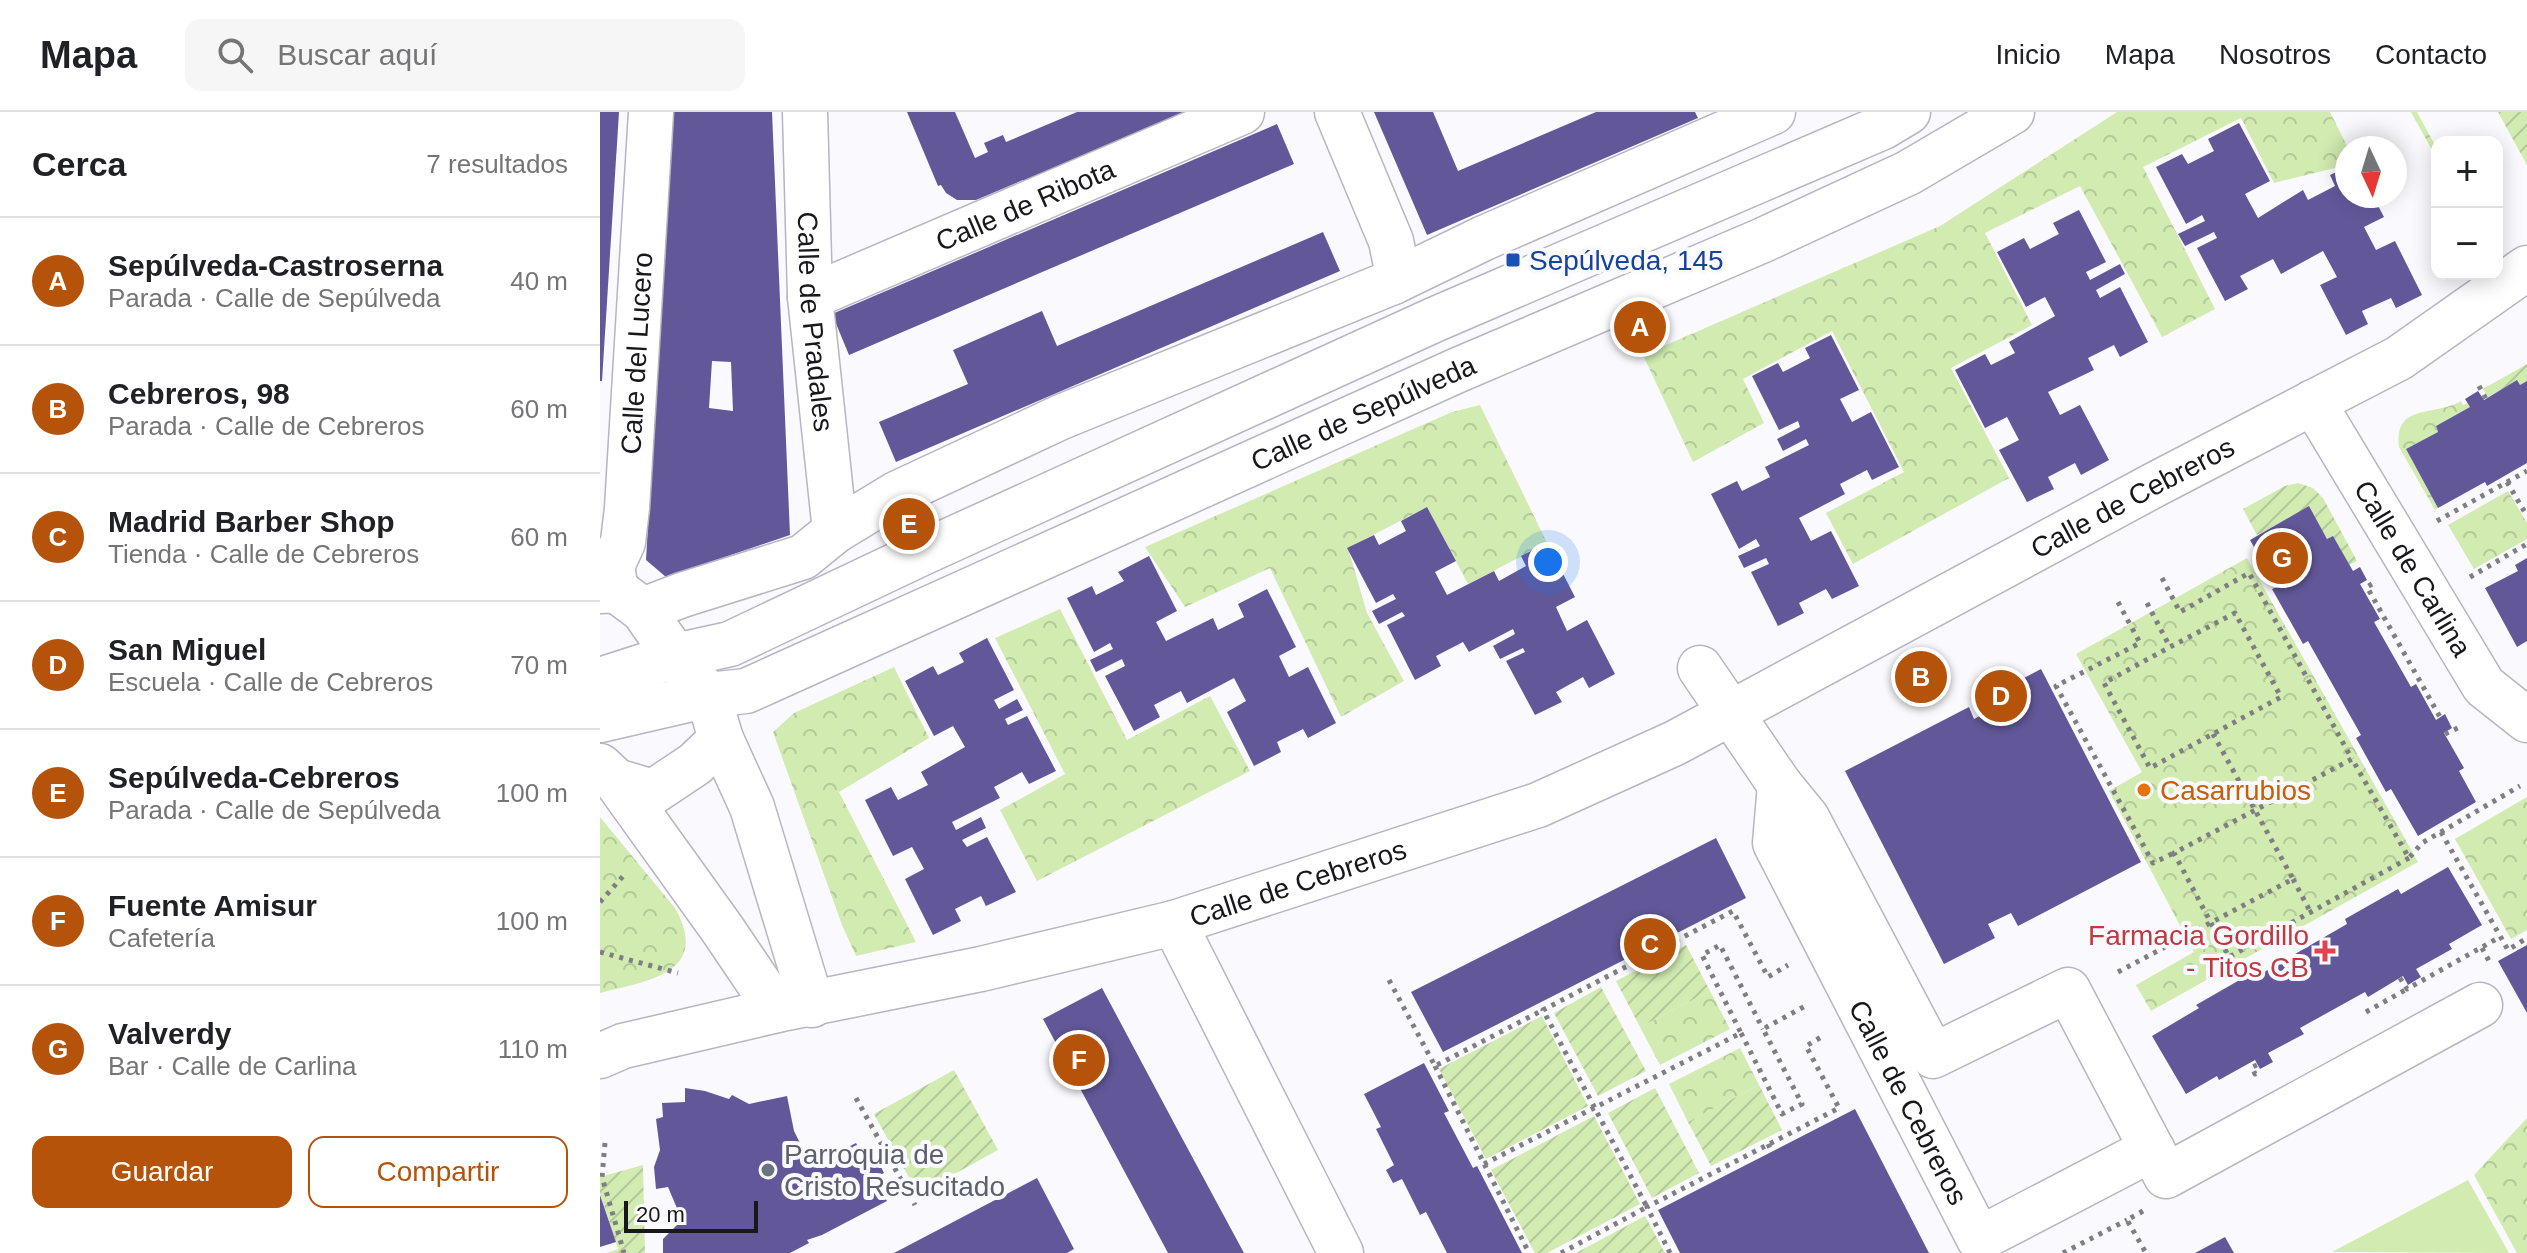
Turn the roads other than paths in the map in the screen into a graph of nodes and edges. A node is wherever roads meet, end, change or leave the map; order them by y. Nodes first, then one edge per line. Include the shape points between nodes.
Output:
1 (651, 112) edge
2 (805, 112) edge
3 (1242, 112) edge
4 (1337, 112) edge
5 (1773, 112) edge
6 (1908, 112) edge
7 (2012, 112) edge
8 (1730, 120) edge
9 (2527, 268) edge
10 (1393, 282) junction
11 (810, 297) junction
12 (2313, 402) junction
13 (835, 531) junction
14 (619, 597) edge
15 (675, 656) junction
16 (600, 658) edge
17 (1700, 668) dead end
18 (600, 680) edge
19 (708, 695) junction
20 (1730, 712) junction
21 (600, 720) edge
22 (2527, 720) edge
23 (721, 739) junction
24 (608, 774) edge
25 (1780, 785) junction
26 (1174, 923) junction
27 (2480, 1005) dead end
28 (794, 1008) junction
29 (600, 1056) edge
30 (2152, 1149) junction
31 (1341, 1253) edge

1 - 14 street, Calle del Lucero via 627,508 623,542 612,566
2 - 11 street, Calle de Pradales
3 - 11 street, Calle de Ribota
4 - 10 street via 1391,241 1397,270
5 - 8 street
6 - 15 street, Calle de Sepúlveda via 1436,319 730,644
7 - 19 street, Calle de Sepúlveda via 1908,173 1761,241 1458,370 746,691
8 - 10 street
9 - 12 street, Calle de Cebreros via 2399,358
10 - 13 street via 1061,417 896,494
11 - 13 street, Calle de Pradales
12 - 20 street, Calle de Cebreros
12 - 22 street, Calle de Carlina via 2484,686
13 - 14 street via 803,557 682,595
14 - 15 street
15 - 16 street, Calle de Sepúlveda
15 - 18 street, Calle de Sepúlveda
15 - 19 street
17 - 20 street, Calle de Cebreros
19 - 21 street, Calle de Sepúlveda
19 - 23 street
20 - 25 street, Calle de Cebreros
20 - 26 street, Calle de Cebreros via 1538,805
23 - 24 street via 653,792
23 - 28 street via 752,807
24 - 28 street via 723,930
25 - 30 street, Calle de Cebreros via 1807,818 1933,1056 2068,990
25 - 30 street, Calle de Cebreros via 1775,843 1979,1239
26 - 28 street, Calle de Cebreros
26 - 31 street, Calle de Cebreros
27 - 30 street, Calle de Cebreros via 2166,1176
28 - 29 street, Calle de Cebreros via 623,1046

